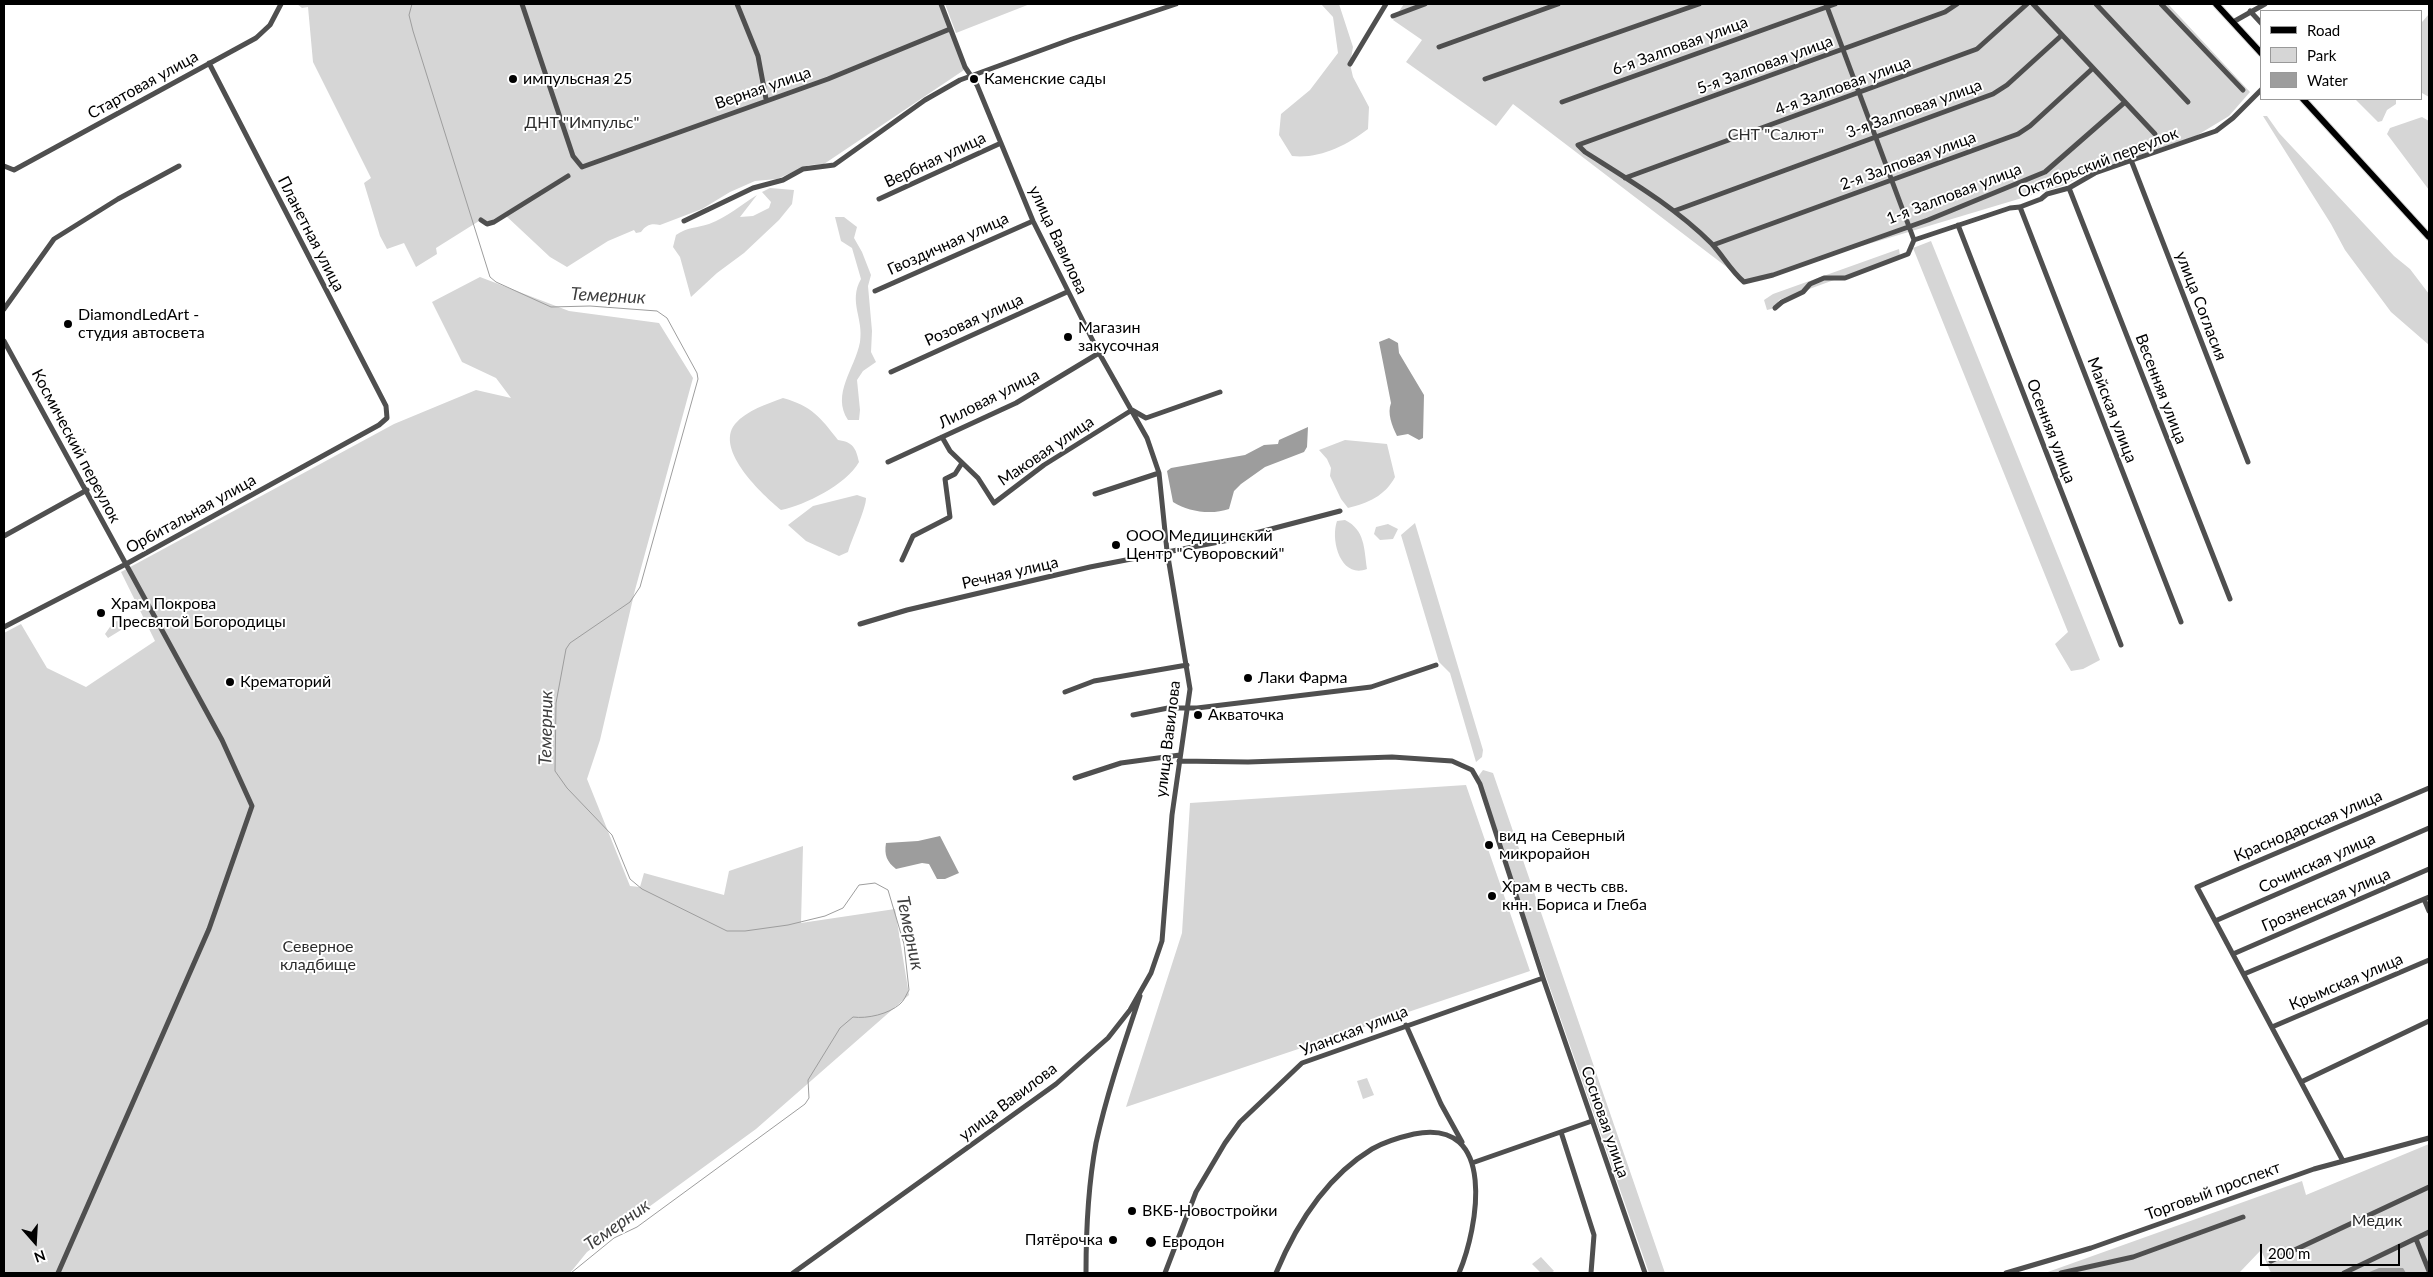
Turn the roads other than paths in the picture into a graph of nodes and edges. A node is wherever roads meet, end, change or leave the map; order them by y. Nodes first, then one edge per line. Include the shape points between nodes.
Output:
1 (281, 4) edge
2 (522, 4) edge
3 (736, 4) edge
4 (941, 4) edge
5 (1176, 4) edge
6 (1386, 4) edge
7 (1425, 4) edge
8 (1558, 4) edge
9 (1699, 4) edge
10 (1835, 4) edge
11 (1957, 4) edge
12 (2026, 4) edge
13 (2033, 4) edge
14 (2096, 4) edge
15 (2161, 4) edge
16 (2216, 4) edge
17 (2265, 4) edge
18 (1826, 5) edge
19 (2250, 11) junction
20 (1393, 16) dead end
21 (2233, 22) junction
22 (2260, 22) edge
23 (950, 29) junction
24 (2062, 35) junction
25 (1439, 47) dead end
26 (1842, 51) junction
27 (2260, 52) edge
28 (209, 63) junction
29 (1350, 64) dead end
30 (2092, 69) junction
31 (971, 76) junction
32 (1485, 78) dead end
33 (2243, 90) dead end
34 (2260, 91) edge
35 (1858, 93) junction
36 (766, 100) junction
37 (2304, 100) edge
38 (1562, 102) dead end
39 (2124, 102) junction
40 (2188, 102) dead end
41 (2155, 134) dead end
42 (1875, 137) junction
43 (1001, 143) junction
44 (2131, 160) junction
45 (4, 166) edge
46 (179, 166) dead end
47 (568, 176) dead end
48 (1626, 178) junction
49 (1891, 179) junction
50 (2069, 188) junction
51 (879, 199) dead end
52 (2020, 207) junction
53 (1674, 211) junction
54 (480, 220) dead end
55 (684, 221) dead end
56 (1033, 221) junction
57 (1958, 225) junction
58 (1909, 226) junction
59 (2429, 237) edge
60 (1914, 240) junction
61 (1713, 245) junction
62 (875, 291) dead end
63 (1067, 292) junction
64 (1776, 308) dead end
65 (4, 309) edge
66 (4, 340) edge
67 (1100, 353) junction
68 (890, 372) dead end
69 (1220, 392) dead end
70 (1132, 410) junction
71 (387, 418) joint
72 (942, 437) junction
73 (888, 462) dead end
74 (2248, 462) dead end
75 (962, 463) junction
76 (1159, 473) junction
77 (87, 490) junction
78 (1095, 494) dead end
79 (1340, 511) dead end
80 (4, 536) edge
81 (1167, 551) junction
82 (902, 560) dead end
83 (126, 564) junction
84 (2230, 599) dead end
85 (2182, 622) dead end
86 (860, 624) dead end
87 (4, 627) edge
88 (2121, 645) dead end
89 (1188, 664) junction
90 (1436, 665) dead end
91 (1065, 692) dead end
92 (1188, 706) junction
93 (1133, 715) dead end
94 (1180, 758) junction
95 (1075, 778) dead end
96 (2429, 788) edge
97 (2429, 828) edge
98 (2429, 869) edge
99 (2426, 898) edge
100 (2429, 911) edge
101 (2215, 921) junction
102 (2233, 954) junction
103 (2429, 960) edge
104 (2244, 974) junction
105 (1542, 978) junction
106 (1144, 986) junction
107 (2429, 1021) edge
108 (1406, 1025) junction
109 (2272, 1027) junction
110 (2301, 1082) junction
111 (1592, 1121) junction
112 (1561, 1132) junction
113 (2429, 1138) edge
114 (1466, 1150) junction
115 (2343, 1161) junction
116 (1472, 1163) junction
117 (2429, 1187) edge
118 (2243, 1217) dead end
119 (2429, 1232) edge
120 (2416, 1239) junction
121 (2271, 1261) dead end
122 (2429, 1270) edge
123 (58, 1273) edge
124 (793, 1273) edge
125 (1086, 1273) edge
126 (1165, 1273) edge
127 (1276, 1273) edge
128 (1459, 1273) edge
129 (1591, 1273) edge
130 (1645, 1273) edge
131 (2006, 1273) edge
132 (2061, 1273) edge
133 (2344, 1273) edge

1 - 28 street, Стартовая улица via 270,25 256,38
2 - 36 street, Верная улица via 573,156 582,167
3 - 36 street via 758,56
4 - 23 street, улица Вавилова
5 - 31 street
6 - 29 street
7 - 20 street
8 - 25 street
9 - 32 street
10 - 18 street, 6-я Залповая улица
11 - 26 street, 5-я Залповая улица via 1946,12
12 - 35 street, 4-я Залповая улица via 1977,49
13 - 24 street
14 - 40 street
15 - 33 street
16 - 21 main road
17 - 19 street
18 - 26 street
18 - 38 street, 6-я Залповая улица
19 - 21 street
19 - 22 street
21 - 27 main road
23 - 31 street, улица Вавилова
23 - 36 street, Верная улица via 828,79
24 - 30 street
24 - 42 street, 3-я Залповая улица via 1993,94
26 - 35 street
26 - 48 street, 5-я Залповая улица via 1578,145
28 - 45 street, Стартовая улица via 14,170
28 - 71 street, Планетная улица via 386,406
30 - 39 street
30 - 49 street, 2-я Залповая улица via 2018,134
31 - 43 street, улица Вавилова
31 - 55 street via 925,100 834,165 803,169 783,180 753,188
34 - 44 street, Октябрьский переулок via 2216,131
35 - 42 street
35 - 48 street, 4-я Залповая улица
37 - 59 main road
39 - 41 street
39 - 58 street, 1-я Залповая улица via 2045,172
42 - 49 street
42 - 53 street, 3-я Залповая улица
43 - 51 street, Вербная улица
43 - 56 street, улица Вавилова
44 - 50 street, Октябрьский переулок via 2095,173
44 - 74 street, улица Согласия
46 - 65 street via 54,239
47 - 54 street via 494,222 487,224
48 - 53 street
49 - 58 street
49 - 61 street, 2-я Залповая улица
50 - 52 street, Октябрьский переулок
50 - 84 street, Весенняя улица
52 - 57 street, Октябрьский переулок
52 - 85 street, Майская улица
53 - 61 street
56 - 62 street, Гвоздичная улица
56 - 63 street, улица Вавилова
57 - 60 street, Октябрьский переулок
57 - 88 street, Осенняя улица
58 - 60 street
58 - 61 street, 1-я Залповая улица via 1773,275 1744,282
60 - 64 street via 1908,254 1845,278 1824,278
63 - 67 street, улица Вавилова
63 - 68 street, Розовая улица
66 - 77 street, Космический переулок
67 - 70 street, улица Вавилова
67 - 72 street, Лиловая улица via 1016,403
69 - 70 street via 1146,418
70 - 75 street, Маковая улица via 1044,465 994,503 978,478
70 - 76 street, улица Вавилова via 1147,438
71 - 83 street, Орбитальная улица via 380,425
72 - 73 street, Лиловая улица
72 - 75 street, Маковая улица
75 - 82 street via 956,474 945,479 950,517 913,536
76 - 78 street
76 - 81 street, улица Вавилова
77 - 80 street
77 - 83 street, Космический переулок
79 - 81 street, Речная улица via 1229,540
81 - 86 street, Речная улица via 907,610
81 - 89 street, улица Вавилова
83 - 87 street, Орбитальная улица
83 - 123 street, Космический переулок via 222,740 252,806 209,929
89 - 91 street via 1094,681
89 - 92 street, улица Вавилова
90 - 92 street via 1371,687 1197,708
92 - 93 street
92 - 94 street, улица Вавилова
94 - 95 street via 1121,763
94 - 105 street, Сосновая улица via 1248,762 1392,757 1452,761 1468,767 1480,784
94 - 106 street, улица Вавилова via 1162,941
96 - 101 street, Краснодарская улица via 2197,887
97 - 101 street, Сочинская улица
98 - 102 street, Грозненская улица
99 - 100 street
99 - 104 street
101 - 102 street
102 - 104 street
103 - 109 street, Крымская улица
104 - 109 street
105 - 108 street, Уланская улица
105 - 111 street, Сосновая улица
106 - 124 street, улица Вавилова via 1108,1038 1056,1084
106 - 125 street, улица Вавилова via 1096,1143
107 - 110 street
108 - 114 street via 1441,1104
108 - 126 street, Уланская улица via 1302,1063 1240,1122 1196,1192
109 - 110 street
110 - 115 street
111 - 112 street
111 - 130 street, Сосновая улица
112 - 116 street
112 - 129 street via 1594,1235
113 - 115 street, Торговый проспект
114 - 116 street
114 - 127 street via 1448,1134 1434,1132 1402,1137 1373,1148 1319,1197 1297,1230
115 - 131 street, Торговый проспект via 2247,1191 2091,1248
116 - 128 street via 1475,1213
117 - 121 street
118 - 132 street via 2133,1257
119 - 120 street
120 - 122 street
120 - 133 street

